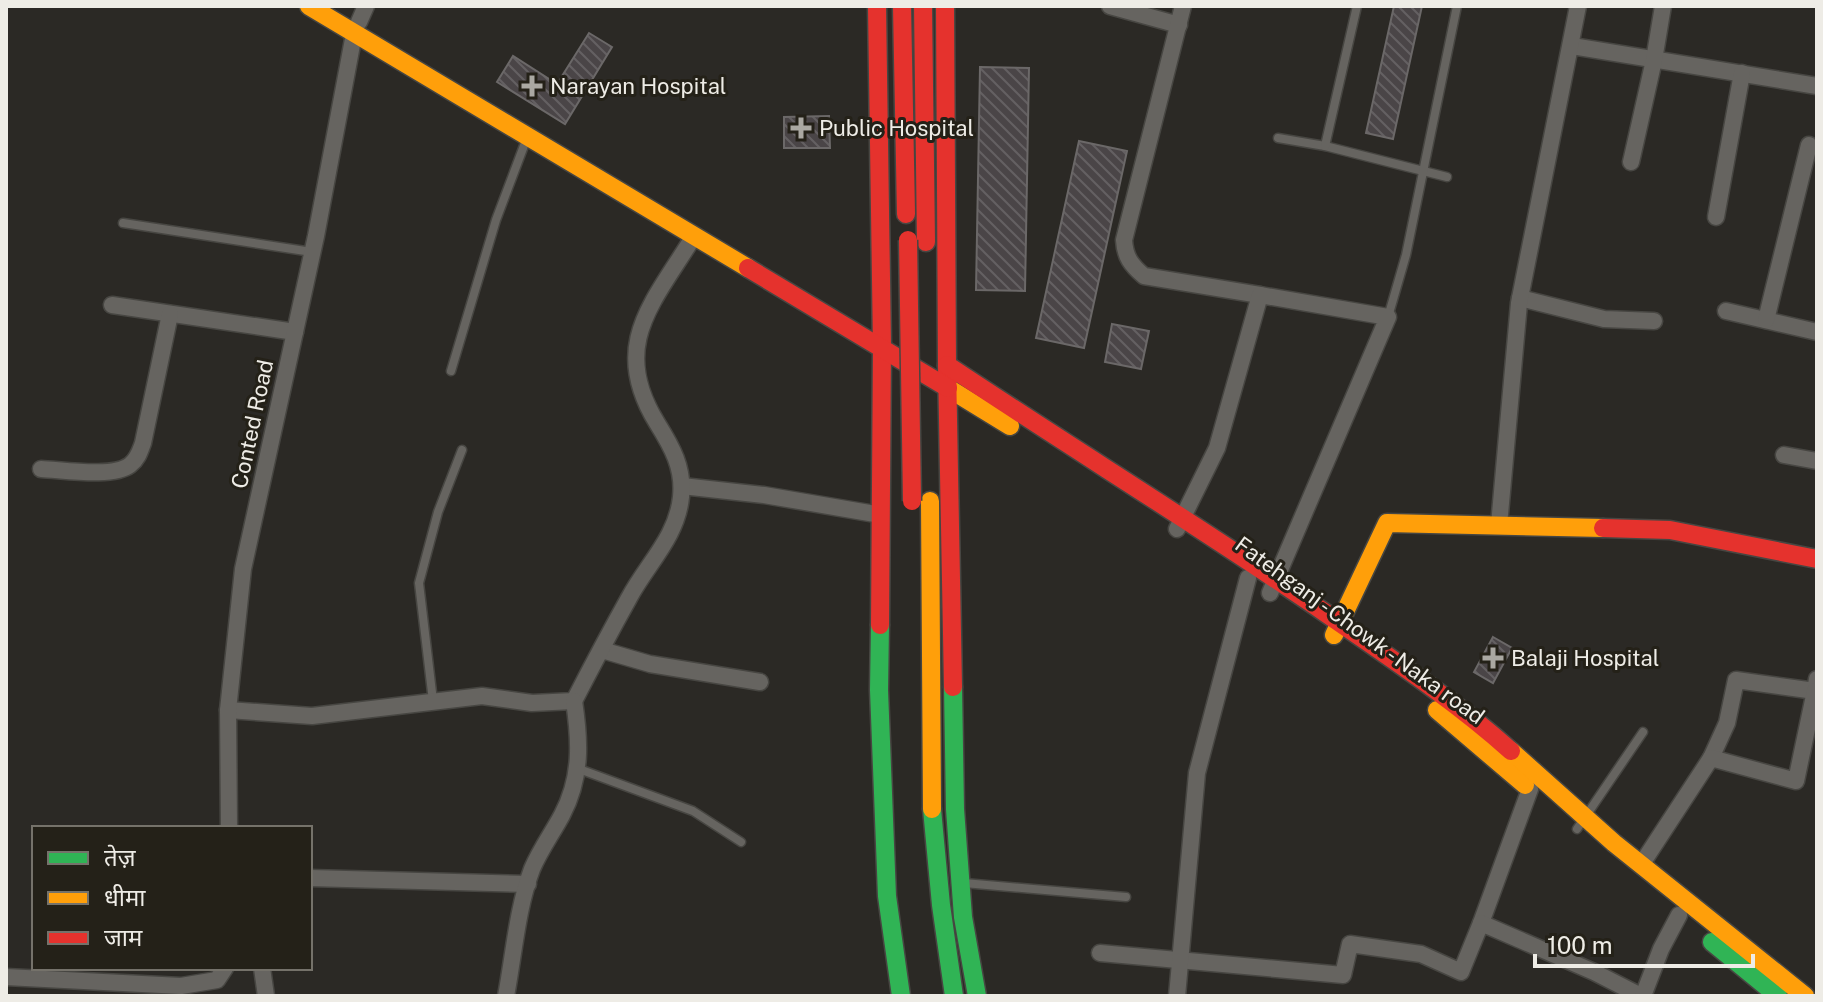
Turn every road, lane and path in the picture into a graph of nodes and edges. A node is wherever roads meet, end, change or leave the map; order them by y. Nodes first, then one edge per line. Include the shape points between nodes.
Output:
1 (309, 6) edge
2 (333, 6) edge
3 (877, 6) edge
4 (902, 6) edge
5 (923, 6) edge
6 (945, 6) edge
7 (1111, 6) edge
8 (1183, 6) edge
9 (1357, 6) edge
10 (1457, 6) edge
11 (1578, 6) edge
12 (1663, 6) edge
13 (360, 21) edge
14 (1179, 25) junction
15 (1572, 46) junction
16 (1654, 60) junction
17 (1742, 73) junction
18 (1817, 86) edge
19 (527, 138) junction
20 (1278, 138) dead end
21 (1809, 145) dead end
22 (1325, 146) junction
23 (1631, 162) dead end
24 (1423, 171) junction
25 (1447, 177) dead end
26 (1716, 217) dead end
27 (123, 223) dead end
28 (694, 236) junction
29 (917, 241) junction
30 (313, 252) junction
31 (1260, 295) junction
32 (1520, 298) junction
33 (112, 305) dead end
34 (1726, 311) dead end
35 (170, 314) junction
36 (1388, 317) junction
37 (1766, 320) junction
38 (1654, 321) dead end
39 (295, 332) junction
40 (1817, 332) edge
41 (882, 338) junction
42 (947, 365) junction
43 (451, 371) dead end
44 (948, 388) junction
45 (462, 450) dead end
46 (1784, 455) dead end
47 (1817, 461) edge
48 (41, 469) dead end
49 (682, 486) junction
50 (881, 515) junction
51 (1180, 524) junction
52 (1499, 525) junction
53 (1817, 559) edge
54 (1248, 578) junction
55 (1273, 586) junction
56 (1336, 630) junction
57 (602, 650) junction
58 (760, 682) dead end
59 (1816, 685) edge
60 (433, 701) junction
61 (574, 701) junction
62 (228, 710) junction
63 (1643, 732) dead end
64 (913, 754) dead end
65 (1711, 758) junction
66 (579, 769) junction
67 (1530, 789) junction
68 (1581, 823) junction
69 (229, 826) edge
70 (741, 842) dead end
71 (1641, 865) junction
72 (312, 878) edge
73 (960, 883) junction
74 (528, 884) junction
75 (1126, 897) dead end
76 (924, 912) dead end
77 (1679, 915) junction
78 (1481, 923) junction
79 (928, 941) dead end
80 (1100, 953) dead end
81 (1180, 960) junction
82 (224, 970) edge
83 (262, 970) edge
84 (6, 977) edge
85 (266, 996) edge
86 (506, 996) edge
87 (901, 996) edge
88 (937, 996) edge
89 (954, 996) edge
90 (977, 996) edge
91 (1177, 996) edge
92 (1642, 996) edge
93 (1778, 996) edge
94 (1805, 996) edge

1 - 13 main road
2 - 13 main road
3 - 41 main road
4 - 29 main road via 903,147
5 - 29 main road
6 - 42 main road
7 - 14 street
8 - 14 street
9 - 22 lane
10 - 24 lane
11 - 15 street
12 - 16 street
13 - 19 main road
13 - 30 street, Conted Road
13 - 41 main road
14 - 31 street via 1125,253 1144,276
15 - 16 street
15 - 32 street
16 - 17 street
16 - 23 street
17 - 18 street
17 - 26 street
19 - 28 main road
19 - 43 lane via 496,220
20 - 22 lane
21 - 37 street
22 - 24 lane
24 - 25 lane
24 - 36 lane
27 - 30 lane
28 - 41 main road
28 - 49 street via 646,314 636,350 640,392 677,458
29 - 89 main road, bridge via 918,506 932,805
30 - 39 street, Conted Road
31 - 36 street
31 - 51 street via 1217,448
32 - 38 street via 1604,319
32 - 52 street
33 - 35 street
34 - 37 street
35 - 39 street
35 - 48 street via 137,458 128,467 109,471
36 - 55 street
37 - 40 street
39 - 62 street, Conted Road via 243,569
41 - 42 main road
41 - 44 main road, Fatehganj - Chowk - Naka road
41 - 50 main road
42 - 44 main road
42 - 51 main road
44 - 51 main road, Fatehganj - Chowk - Naka road
44 - 73 main road
45 - 60 lane via 419,583
46 - 47 street
49 - 50 street
49 - 57 street via 671,533
50 - 87 main road via 879,690 887,896
51 - 54 main road, Fatehganj - Chowk - Naka road
51 - 55 main road
52 - 53 main road via 1670,530
52 - 56 main road via 1387,523
54 - 55 main road, Fatehganj - Chowk - Naka road
54 - 81 street via 1197,773
55 - 56 main road
56 - 67 main road, Fatehganj - Chowk - Naka road
56 - 68 main road via 1484,727
57 - 58 street via 650,664
57 - 61 street
59 - 65 street via 1736,680 1727,723
59 - 65 street via 1796,781
60 - 61 street via 482,696 532,703
60 - 62 street via 312,716
61 - 66 street
62 - 69 street, Conted Road
63 - 68 lane
64 - 76 main road
65 - 71 street
66 - 70 lane via 693,811
66 - 74 street
67 - 68 main road, Fatehganj - Chowk - Naka road
67 - 78 street
68 - 71 main road
68 - 77 main road, Fatehganj - Chowk - Naka road
71 - 94 main road
72 - 74 street
73 - 75 lane
73 - 90 main road
74 - 86 street
77 - 92 street
77 - 93 main road, Fatehganj - Chowk - Naka road
78 - 81 street via 1461,972 1421,954 1350,944 1343,975
78 - 92 street
79 - 88 main road
80 - 81 street
81 - 91 street
82 - 84 street via 217,980 181,986
83 - 85 street

